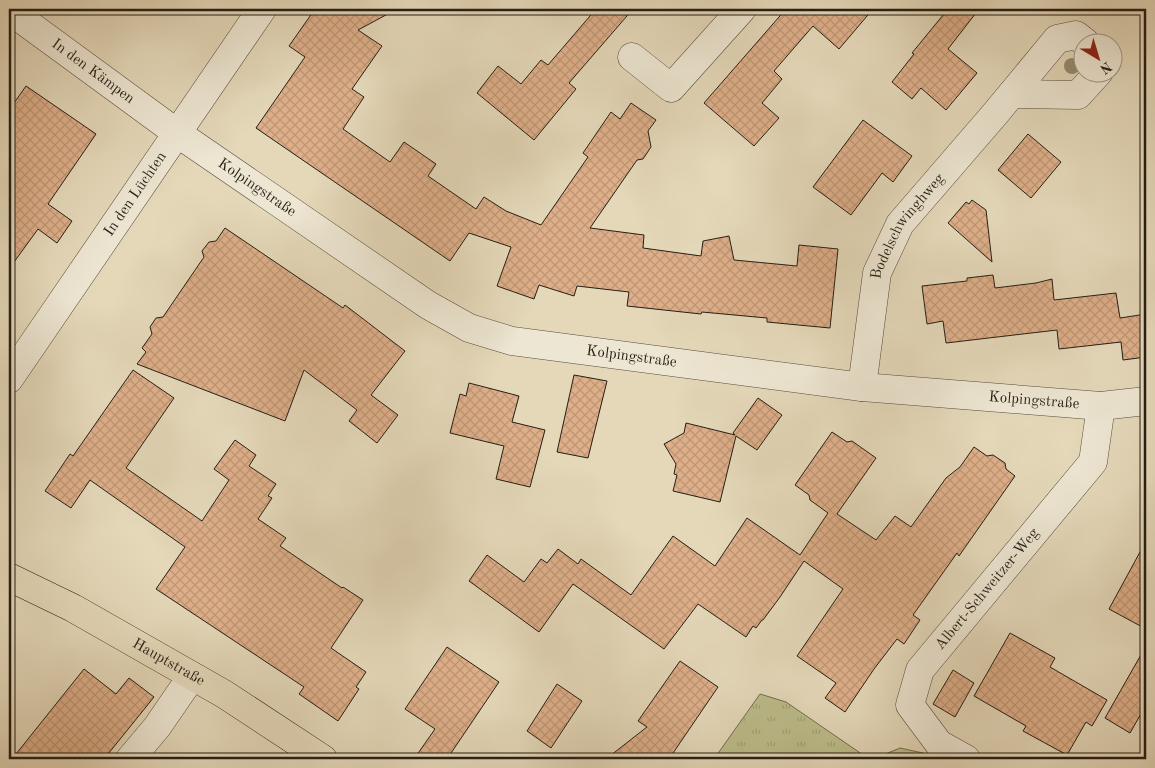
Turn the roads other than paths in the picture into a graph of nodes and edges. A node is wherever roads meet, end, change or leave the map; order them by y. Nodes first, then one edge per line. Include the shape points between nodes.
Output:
1 (262, 9) edge
2 (742, 9) edge
3 (9, 10) edge
4 (1072, 36) edge
5 (632, 57) dead end
6 (1090, 82) edge
7 (1012, 94) junction
8 (177, 132) junction
9 (9, 379) edge
10 (862, 387) junction
11 (1146, 401) edge
12 (1101, 406) junction
13 (9, 577) edge
14 (192, 676) junction
15 (309, 755) edge
16 (130, 759) edge
17 (966, 759) edge

1 - 8 street, In den Lüchten
2 - 5 street via 671,88
3 - 8 street, In den Kämpen
4 - 7 street, Bodelschwinghweg via 1057,39
6 - 7 street via 1078,95
7 - 10 street, Bodelschwinghweg via 900,224 877,273
8 - 9 street, In den Lüchten
8 - 10 street, Kolpingstraße via 428,305 469,328 512,341
10 - 12 street, Kolpingstraße
11 - 12 street, Kolpingstraße
12 - 17 street, Albert-Schweitzer-Weg via 1093,462 920,670 910,705 939,744
13 - 14 main road, Hauptstraße via 73,608
14 - 15 main road, Hauptstraße via 224,694
14 - 16 street

